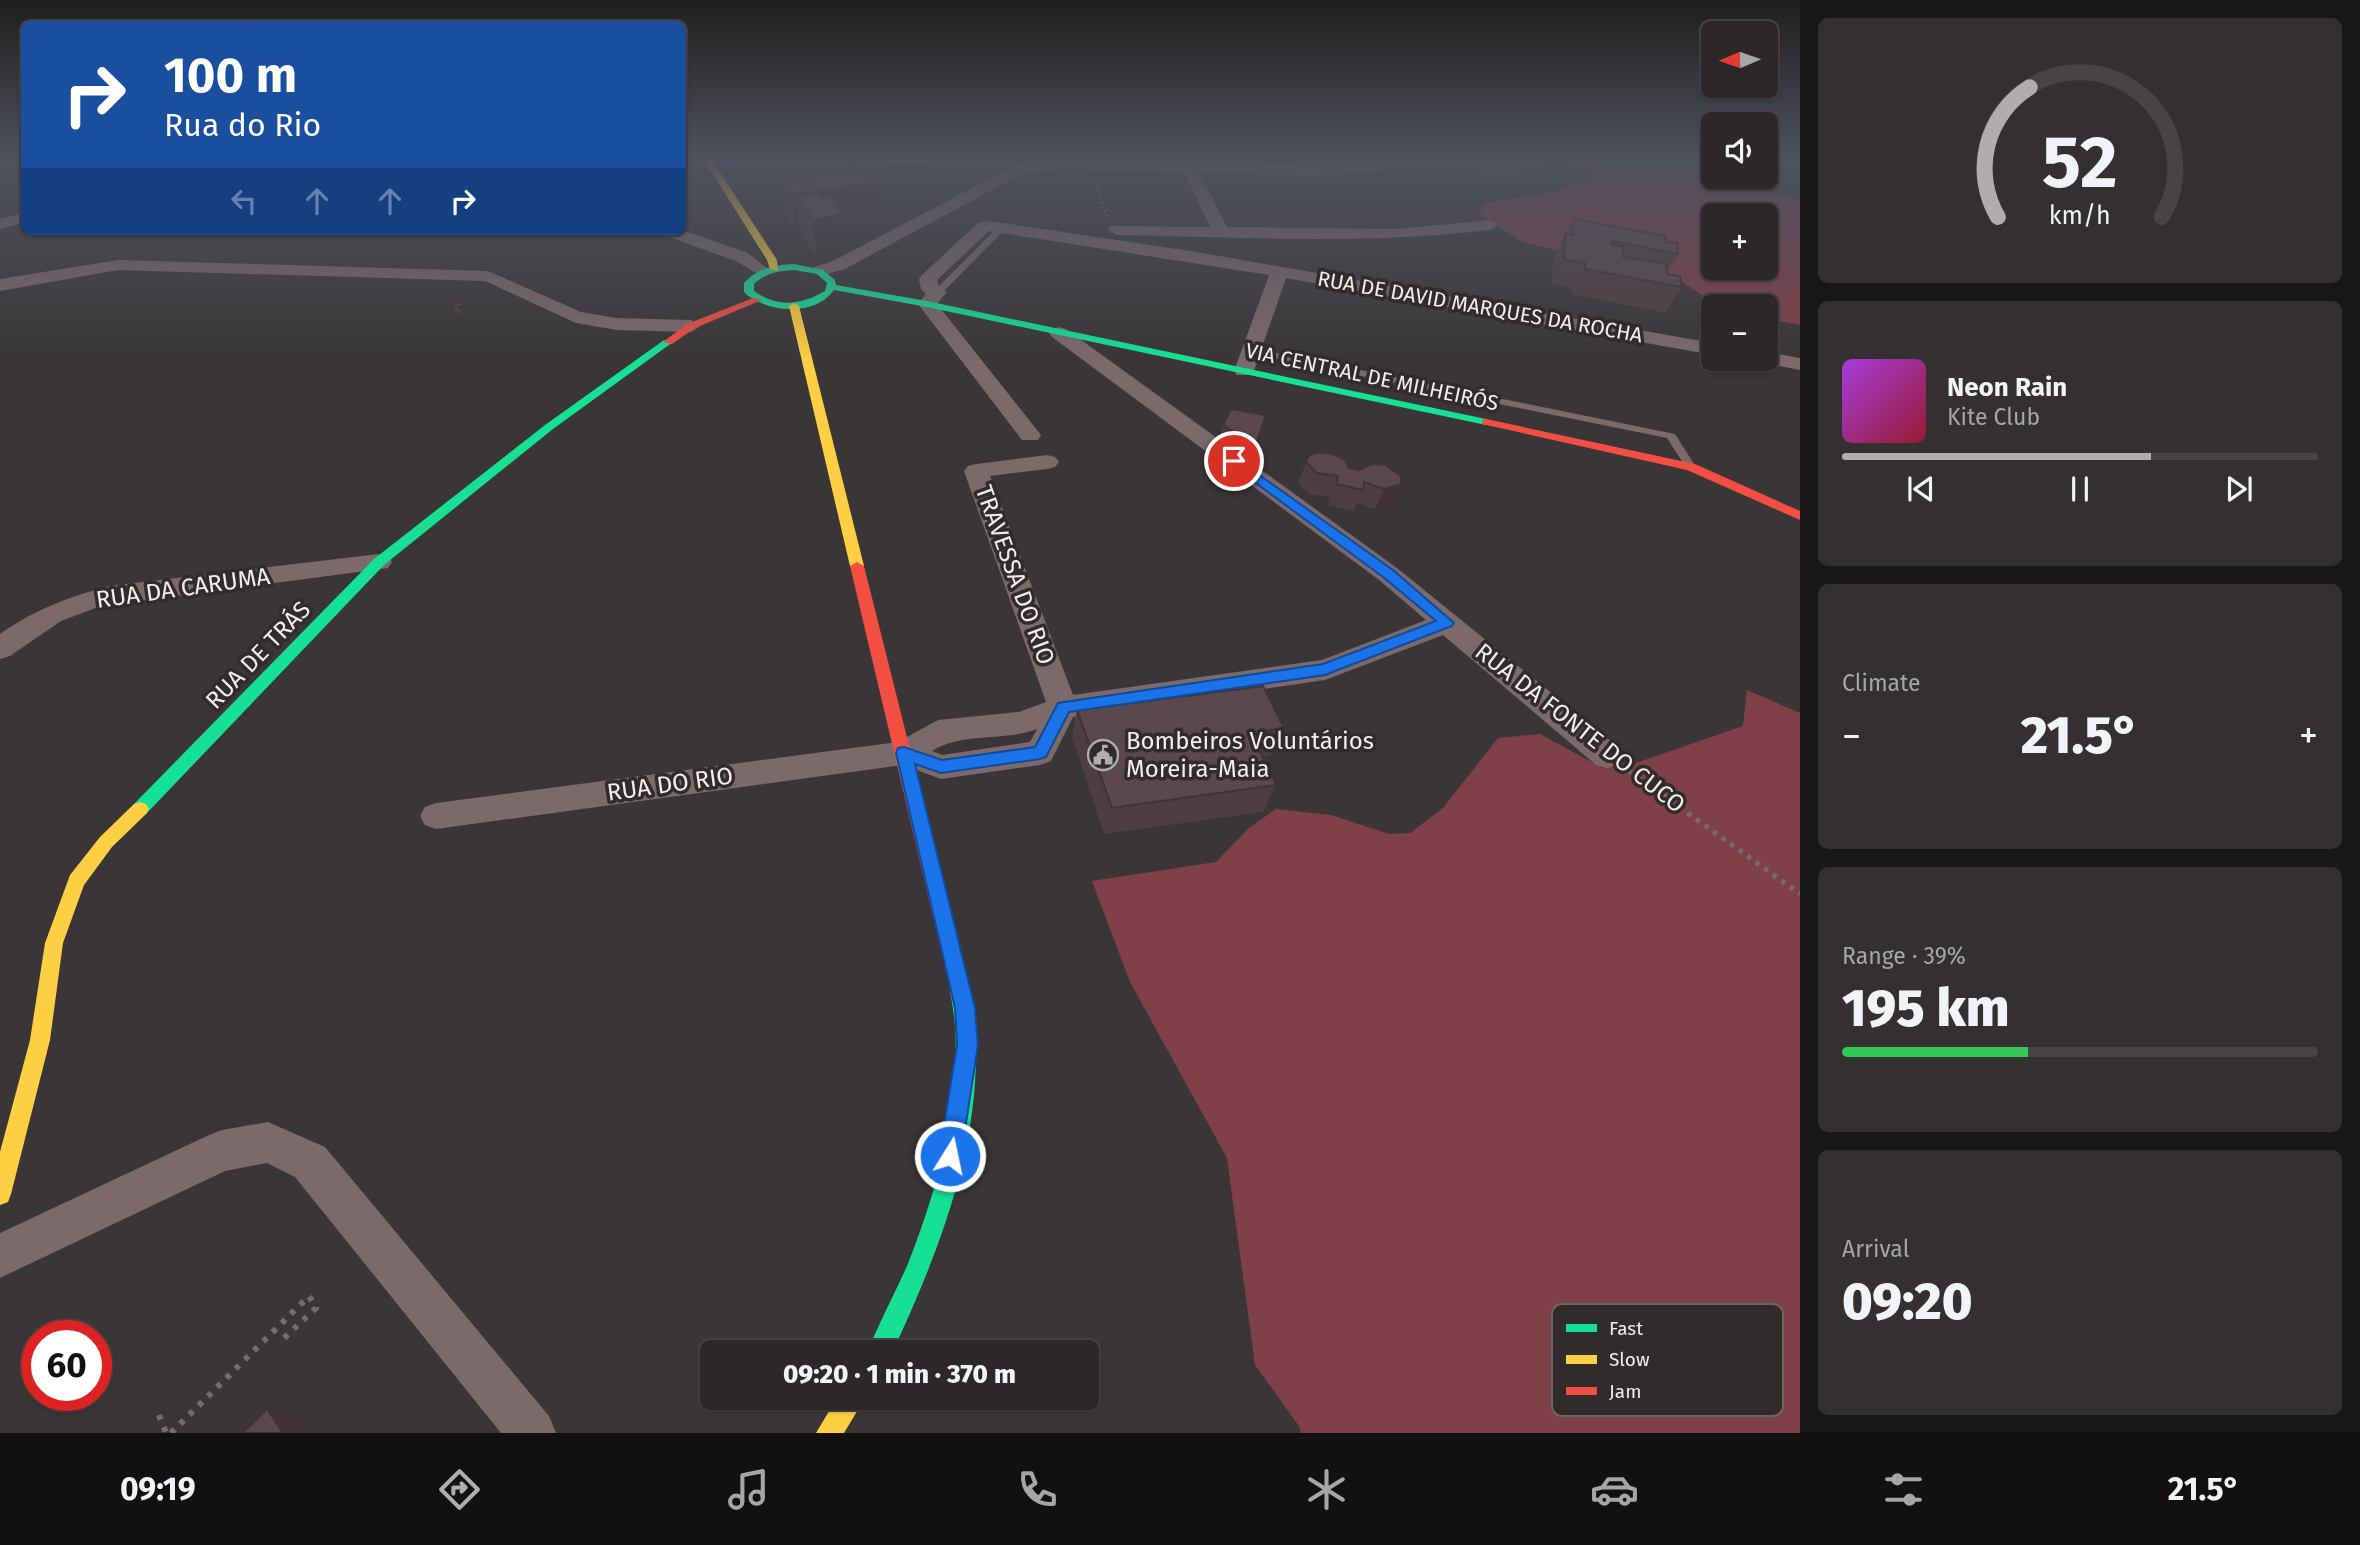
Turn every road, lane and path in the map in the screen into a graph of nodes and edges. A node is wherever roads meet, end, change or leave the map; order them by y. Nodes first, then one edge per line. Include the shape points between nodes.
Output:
1 (751, 227) edge
2 (910, 227) edge
3 (1111, 227) edge
4 (1218, 227) edge
5 (1474, 227) edge
6 (1112, 230) joint
7 (1221, 232) junction
8 (680, 235) edge
9 (769, 270) junction
10 (820, 271) junction
11 (1279, 272) junction
12 (0, 285) edge
13 (832, 287) junction
14 (932, 298) junction
15 (757, 300) junction
16 (794, 306) junction
17 (691, 326) junction
18 (1059, 333) junction
19 (1701, 347) edge
20 (1251, 351) junction
21 (1778, 360) edge
22 (1800, 364) edge
23 (1244, 371) junction
24 (1030, 435) dead end
25 (1047, 462) dead end
26 (1691, 467) junction
27 (1800, 516) edge
28 (379, 562) junction
29 (1447, 623) junction
30 (0, 649) edge
31 (1063, 707) junction
32 (904, 753) junction
33 (1607, 756) joint
34 (436, 816) dead end
35 (1800, 894) edge
36 (0, 1194) edge
37 (0, 1256) edge
38 (886, 1340) edge
39 (281, 1341) dead end
40 (844, 1410) edge
41 (159, 1415) dead end
42 (168, 1433) edge
43 (532, 1433) edge
44 (829, 1433) edge

1 - 9 street via 772,260
2 - 10 street
3 - 6 path
4 - 7 street
5 - 7 street via 1368,235
6 - 7 street
8 - 9 street
9 - 10 street via 803,267
9 - 15 street via 752,279 748,288
10 - 13 street
11 - 14 street, RUA DE DAVID MARQUES DA ROCHA via 984,227 928,279
11 - 19 street, RUA DE DAVID MARQUES DA ROCHA
11 - 20 street
12 - 17 street via 118,265 488,276 576,317 617,324
13 - 14 street, VIA CENTRAL DE MILHEIRÓS
13 - 16 street via 824,297
14 - 18 street, VIA CENTRAL DE MILHEIRÓS
14 - 24 street via 942,320
15 - 16 street
15 - 17 street, RUA DE TRÁS
16 - 32 street
17 - 28 street, RUA DE TRÁS via 549,427
18 - 23 street, VIA CENTRAL DE MILHEIRÓS
18 - 29 street, RUA DA FONTE DO CUCO via 1388,573
20 - 23 street
20 - 26 lane via 1671,436
21 - 22 street
23 - 26 street, VIA CENTRAL DE MILHEIRÓS
25 - 31 street, TRAVESSA DO RIO via 976,471
26 - 27 street, VIA CENTRAL DE MILHEIRÓS
28 - 30 street, RUA DA CARUMA via 109,595 40,618
28 - 36 street, RUA DE TRÁS via 106,842 76,881 54,943 40,1040
29 - 31 street via 1325,670
29 - 33 street, RUA DA FONTE DO CUCO
31 - 32 street, RUA DO RIO via 1040,753 941,767
32 - 34 street, RUA DO RIO
32 - 38 street via 965,1008 967,1045 950,1156 932,1233
33 - 35 path, RUA DA FONTE DO CUCO
37 - 43 street via 222,1151 268,1142 310,1162
39 - 42 path via 316,1308 309,1296
40 - 44 street
41 - 42 path

